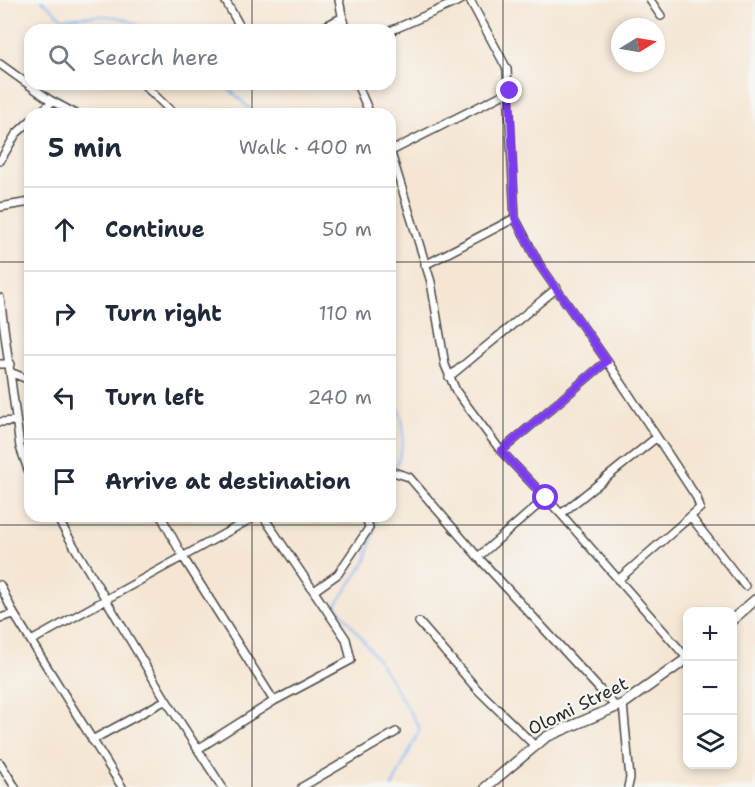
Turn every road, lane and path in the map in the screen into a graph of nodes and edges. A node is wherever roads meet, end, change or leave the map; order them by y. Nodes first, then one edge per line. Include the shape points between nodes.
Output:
1 (225, 0) edge
2 (339, 0) edge
3 (462, 0) edge
4 (470, 0) edge
5 (650, 0) edge
6 (661, 16) dead end
7 (343, 17) junction
8 (239, 24) edge
9 (330, 24) edge
10 (344, 24) edge
11 (396, 28) edge
12 (0, 63) edge
13 (24, 81) edge
14 (36, 90) edge
15 (149, 90) edge
16 (360, 90) edge
17 (510, 91) junction
18 (52, 102) junction
19 (45, 108) edge
20 (64, 108) edge
21 (168, 108) edge
22 (367, 108) edge
23 (24, 127) edge
24 (396, 147) edge
25 (0, 162) edge
26 (396, 170) edge
27 (24, 203) edge
28 (0, 207) edge
29 (515, 218) junction
30 (425, 265) junction
31 (556, 288) junction
32 (0, 298) edge
33 (607, 361) junction
34 (0, 364) edge
35 (10, 364) junction
36 (12, 373) junction
37 (449, 377) junction
38 (24, 378) edge
39 (16, 421) junction
40 (0, 422) edge
41 (657, 437) junction
42 (501, 451) junction
43 (24, 462) edge
44 (396, 473) edge
45 (546, 498) junction
46 (561, 514) junction
47 (691, 517) junction
48 (59, 522) edge
49 (164, 522) edge
50 (245, 522) edge
51 (268, 522) edge
52 (368, 522) edge
53 (183, 557) junction
54 (478, 557) junction
55 (618, 580) junction
56 (0, 585) edge
57 (745, 586) dead end
58 (314, 591) junction
59 (755, 600) edge
60 (106, 602) junction
61 (14, 614) junction
62 (737, 616) edge
63 (0, 618) edge
64 (419, 622) dead end
65 (31, 641) junction
66 (683, 653) edge
67 (683, 661) edge
68 (166, 700) junction
69 (274, 700) junction
70 (620, 706) junction
71 (396, 732) dead end
72 (92, 740) junction
73 (534, 745) junction
74 (198, 749) junction
75 (0, 763) edge
76 (15, 787) edge
77 (122, 787) edge
78 (222, 787) edge
79 (302, 787) edge
80 (486, 787) edge
81 (628, 787) edge

1 - 8 street
2 - 7 street
3 - 11 street
4 - 17 street via 507,69
5 - 6 street
7 - 9 street
7 - 10 street
12 - 13 street
14 - 18 street
15 - 21 street
16 - 22 street
17 - 24 street
17 - 29 street
18 - 19 street
18 - 20 street
23 - 25 street
26 - 30 street
27 - 28 street
29 - 30 street
29 - 31 street
30 - 37 street
31 - 33 street
31 - 37 street
32 - 35 street
33 - 41 street
33 - 42 street
34 - 35 street
35 - 36 street
36 - 38 street
36 - 39 street
37 - 42 street
39 - 40 street
39 - 43 street
41 - 46 street
41 - 47 street via 697,498 700,508
42 - 45 street
44 - 54 street via 409,477
45 - 46 street
45 - 54 street
46 - 55 street
47 - 55 street
47 - 57 street
48 - 60 street
49 - 53 street
50 - 53 street
51 - 58 street
52 - 58 street via 369,528 338,574
53 - 60 street
53 - 69 street
54 - 70 street
55 - 66 street
56 - 61 street
58 - 69 street via 346,639 351,660
59 - 62 main road
60 - 65 street
60 - 68 street
61 - 63 street
61 - 65 street
64 - 73 street via 477,689
65 - 72 street
67 - 70 main road, Olomi Street
68 - 72 street
68 - 74 street
69 - 74 street
70 - 73 main road, Olomi Street via 563,728
70 - 81 street
71 - 79 street
72 - 77 street
73 - 80 main road, Olomi Street
74 - 78 street
75 - 76 street

